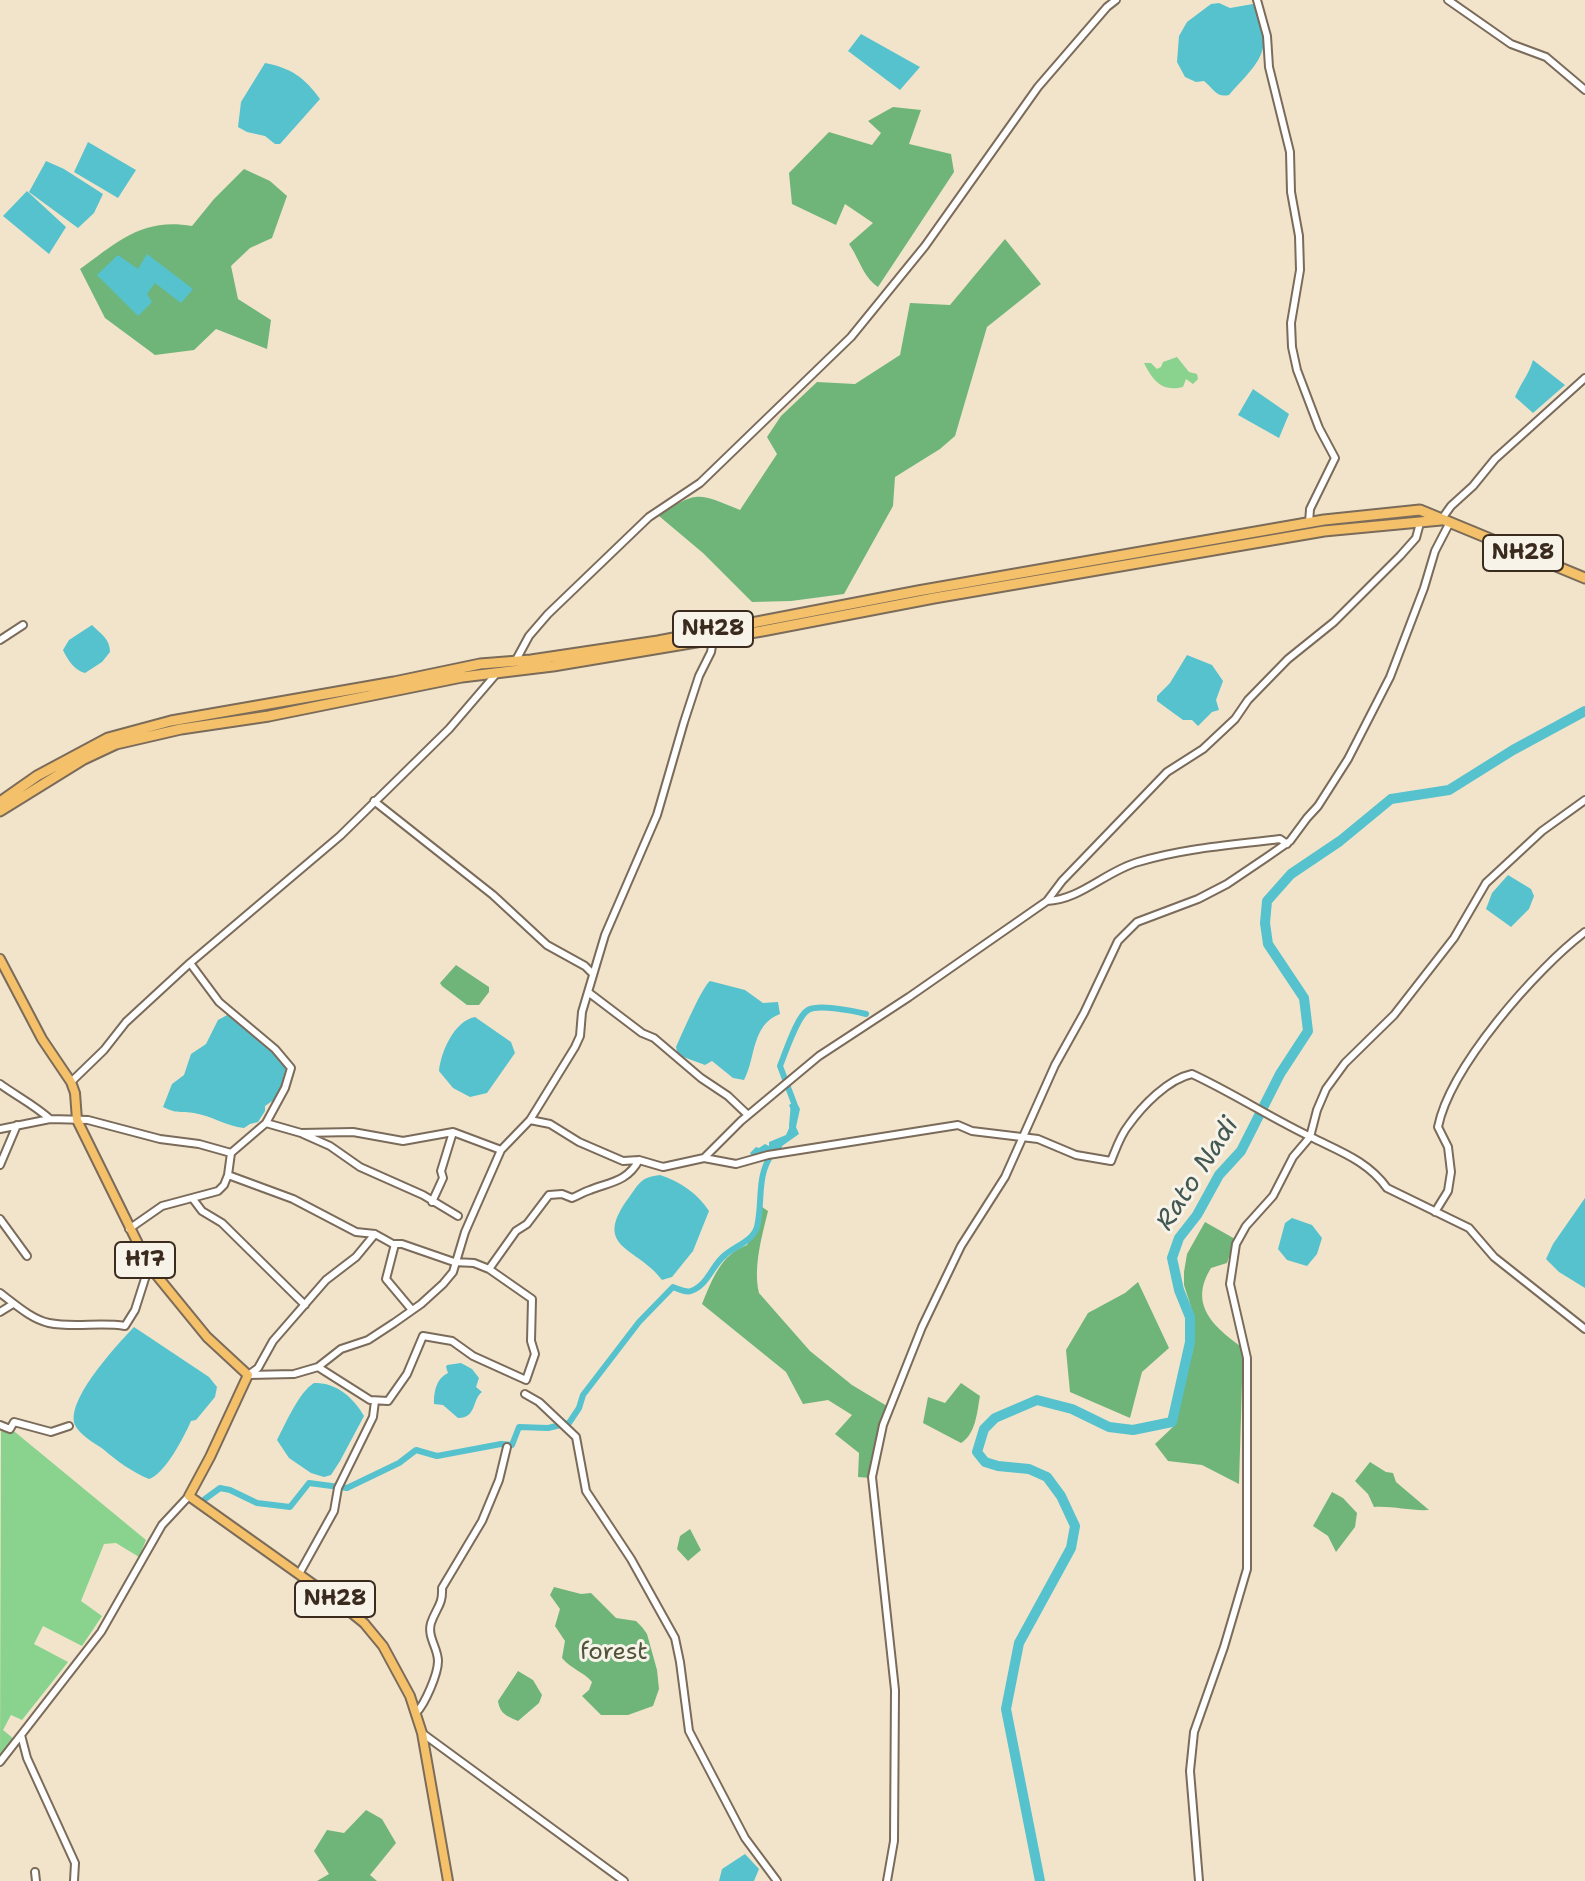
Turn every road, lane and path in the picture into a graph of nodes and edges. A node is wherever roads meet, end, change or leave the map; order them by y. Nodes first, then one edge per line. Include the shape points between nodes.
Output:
1 (1116, 0) edge
2 (1257, 0) edge
3 (1448, 0) edge
4 (1585, 90) edge
5 (1585, 378) edge
6 (1445, 522) junction
7 (1309, 523) junction
8 (1420, 523) junction
9 (1585, 578) edge
10 (23, 625) dead end
11 (760, 627) junction
12 (0, 640) edge
13 (713, 640) junction
14 (516, 660) junction
15 (480, 664) junction
16 (496, 668) junction
17 (485, 678) junction
18 (1585, 800) edge
19 (374, 801) junction
20 (0, 802) edge
21 (0, 811) edge
22 (1287, 844) junction
23 (1047, 901) junction
24 (1585, 932) edge
25 (0, 959) edge
26 (190, 963) junction
27 (593, 975) junction
28 (588, 992) junction
29 (71, 1082) junction
30 (0, 1084) edge
31 (748, 1115) junction
32 (50, 1119) junction
33 (77, 1120) junction
34 (530, 1120) junction
35 (266, 1123) junction
36 (17, 1125) junction
37 (0, 1129) edge
38 (453, 1132) junction
39 (301, 1133) junction
40 (1307, 1135) junction
41 (1024, 1137) junction
42 (501, 1150) junction
43 (231, 1153) junction
44 (704, 1158) junction
45 (639, 1160) junction
46 (0, 1165) edge
47 (228, 1175) junction
48 (193, 1199) junction
49 (432, 1202) junction
50 (1435, 1212) junction
51 (458, 1216) dead end
52 (0, 1219) edge
53 (129, 1229) junction
54 (375, 1234) junction
55 (395, 1244) junction
56 (27, 1256) dead end
57 (454, 1262) junction
58 (149, 1266) junction
59 (489, 1269) junction
60 (0, 1293) edge
61 (13, 1304) junction
62 (305, 1305) junction
63 (412, 1310) junction
64 (0, 1312) edge
65 (1585, 1329) edge
66 (318, 1367) junction
67 (248, 1375) junction
68 (525, 1394) dead end
69 (375, 1401) junction
70 (0, 1425) edge
71 (69, 1426) dead end
72 (507, 1447) dead end
73 (189, 1496) junction
74 (299, 1574) junction
75 (416, 1713) junction
76 (422, 1733) junction
77 (21, 1735) junction
78 (0, 1762) edge
79 (35, 1872) dead end
80 (36, 1881) edge
81 (74, 1881) edge
82 (448, 1881) edge
83 (624, 1881) edge
84 (777, 1881) edge
85 (887, 1881) edge
86 (1199, 1881) edge

1 - 14 street via 1038,87 925,246 851,337 700,483 649,517 548,614
2 - 7 street via 1290,152 1299,236 1292,347 1319,428 1335,458 1310,509
3 - 4 street via 1511,44 1546,57
5 - 6 street via 1495,459 1451,506
6 - 7 highway, NH28 via 1420,510
6 - 8 highway, NH28
6 - 9 highway, NH28
6 - 22 street via 1390,677 1335,781
7 - 11 highway, NH28
8 - 11 highway, NH28 via 1324,531
8 - 23 street via 1416,538 1400,556 1288,659 1224,729 1167,772
10 - 12 street
11 - 13 highway, NH28
11 - 14 highway, NH28 via 717,628
13 - 16 highway, NH28
13 - 27 street via 657,815 614,909
14 - 16 highway, NH28
15 - 16 highway, NH28
15 - 17 street
15 - 20 highway, NH28 via 131,730 73,755
16 - 17 highway, NH28
17 - 19 street via 449,729
17 - 21 highway, NH28 via 116,744
18 - 40 street via 1486,883 1454,938 1394,1015 1326,1089
19 - 26 street
19 - 27 street via 493,895 538,938
22 - 23 street via 1280,839 1197,848 1138,862 1068,897
22 - 41 street via 1227,884 1131,926 1055,1065
23 - 31 street via 819,1056
24 - 50 street via 1524,989 1444,1104 1438,1127 1448,1147 1451,1172 1448,1191
25 - 29 main road
26 - 29 street
26 - 35 street via 219,1002 291,1068
27 - 28 street
28 - 31 street
28 - 34 street via 580,1036
29 - 33 main road
30 - 32 street
31 - 44 street
32 - 33 street
32 - 36 street
33 - 43 street
33 - 53 main road, H17
34 - 42 street
34 - 45 street via 550,1124 623,1161
35 - 39 street
35 - 43 street
36 - 37 street
36 - 46 street
38 - 39 street via 403,1141 353,1132
38 - 42 street
38 - 49 street via 441,1187
39 - 49 street
40 - 41 street via 1192,1074 1181,1076 1128,1125 1111,1161
40 - 50 street via 1341,1150 1379,1176 1387,1188
40 - 86 street via 1273,1196 1236,1244 1230,1284 1247,1358 1247,1569 1194,1732 1190,1771
41 - 44 street via 952,1125 736,1164
41 - 85 street via 937,1293 887,1413 875,1457 872,1492 895,1690 894,1841
42 - 57 street
43 - 47 street
44 - 45 street via 663,1167
45 - 59 street via 616,1182 572,1198 549,1195
47 - 48 street via 218,1191
47 - 54 street via 293,1199 356,1232
48 - 53 street via 162,1206
48 - 62 street
49 - 51 street
50 - 65 street via 1469,1228 1494,1257
52 - 56 street
53 - 58 main road, H17
54 - 55 street
54 - 62 street
55 - 57 street
55 - 63 street via 386,1279
57 - 59 street
57 - 63 street via 443,1284
58 - 61 street via 125,1326 51,1323
58 - 67 main road, H17 via 207,1337
59 - 69 street via 532,1299 535,1354 526,1380 452,1341 423,1336 388,1401
60 - 61 street
61 - 64 street
62 - 67 street
63 - 66 street
66 - 67 street via 294,1374
66 - 69 street
67 - 73 main road
68 - 84 street via 576,1437 586,1491 675,1638 689,1731 745,1838
69 - 74 street via 373,1417 338,1488 334,1511
70 - 71 street via 10,1429 14,1422 51,1432
72 - 75 street via 482,1521 442,1588 443,1601 431,1624 438,1662 426,1700
73 - 74 main road, NH28
73 - 77 street via 162,1525 101,1632
74 - 75 main road, NH28 via 364,1623 383,1646
75 - 76 main road, NH28
76 - 82 main road, NH28
76 - 83 street
77 - 78 street
77 - 81 street via 75,1863
79 - 80 street

